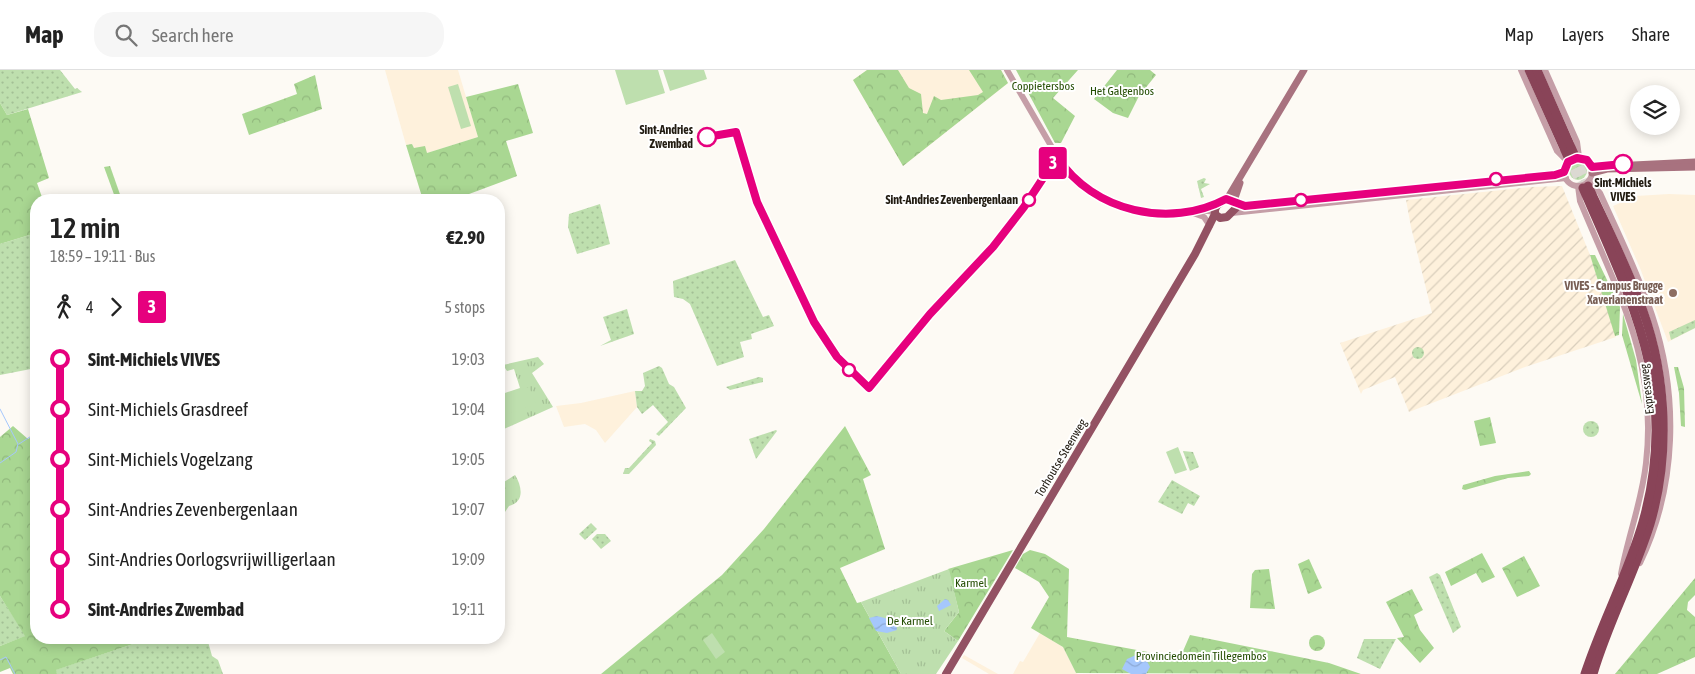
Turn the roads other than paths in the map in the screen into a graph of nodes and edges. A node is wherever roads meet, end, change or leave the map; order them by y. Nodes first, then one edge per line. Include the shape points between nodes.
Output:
1 (1007, 70) edge
2 (1304, 70) edge
3 (1521, 70) edge
4 (1529, 70) edge
5 (1537, 70) edge
6 (1545, 70) edge
7 (1572, 158) junction
8 (1695, 162) edge
9 (1695, 167) edge
10 (1592, 170) junction
11 (1565, 175) junction
12 (1584, 185) junction
13 (1345, 199) junction
14 (1232, 201) junction
15 (1218, 204) junction
16 (1186, 212) junction
17 (1232, 213) junction
18 (1217, 215) junction
19 (1210, 226) junction
20 (1195, 254) junction
21 (1620, 593) junction
22 (946, 674) edge
23 (1585, 674) edge
24 (1594, 674) edge

1 - 16 street via 1061,162 1084,186 1108,201 1134,210 1159,214
2 - 14 main road via 1257,150
3 - 7 street via 1557,151
4 - 7 highway
5 - 7 highway
6 - 7 street via 1577,142
7 - 10 street via 1587,160
7 - 11 street
8 - 10 main road
9 - 10 main road
10 - 12 street
11 - 12 street via 1572,184
11 - 13 street
12 - 21 street, Expressweg via 1580,201 1626,307 1639,348 1648,415 1642,493
12 - 21 highway, Expressweg via 1639,320 1655,398 1656,451 1650,493
12 - 21 street, Expressweg via 1600,193 1643,290 1662,348 1670,400 1669,457 1663,502 1650,543
13 - 14 street via 1245,206
13 - 17 street
14 - 15 main road
14 - 17 main road
15 - 16 street
15 - 18 main road
16 - 18 street via 1205,210
16 - 19 street via 1204,218
17 - 18 main road
18 - 19 main road, Torhoutse Steenweg
18 - 20 main road, Torhoutse Steenweg
19 - 20 main road, Torhoutse Steenweg
20 - 22 main road, Torhoutse Steenweg
21 - 23 highway, Expressweg
21 - 24 highway, Expressweg

